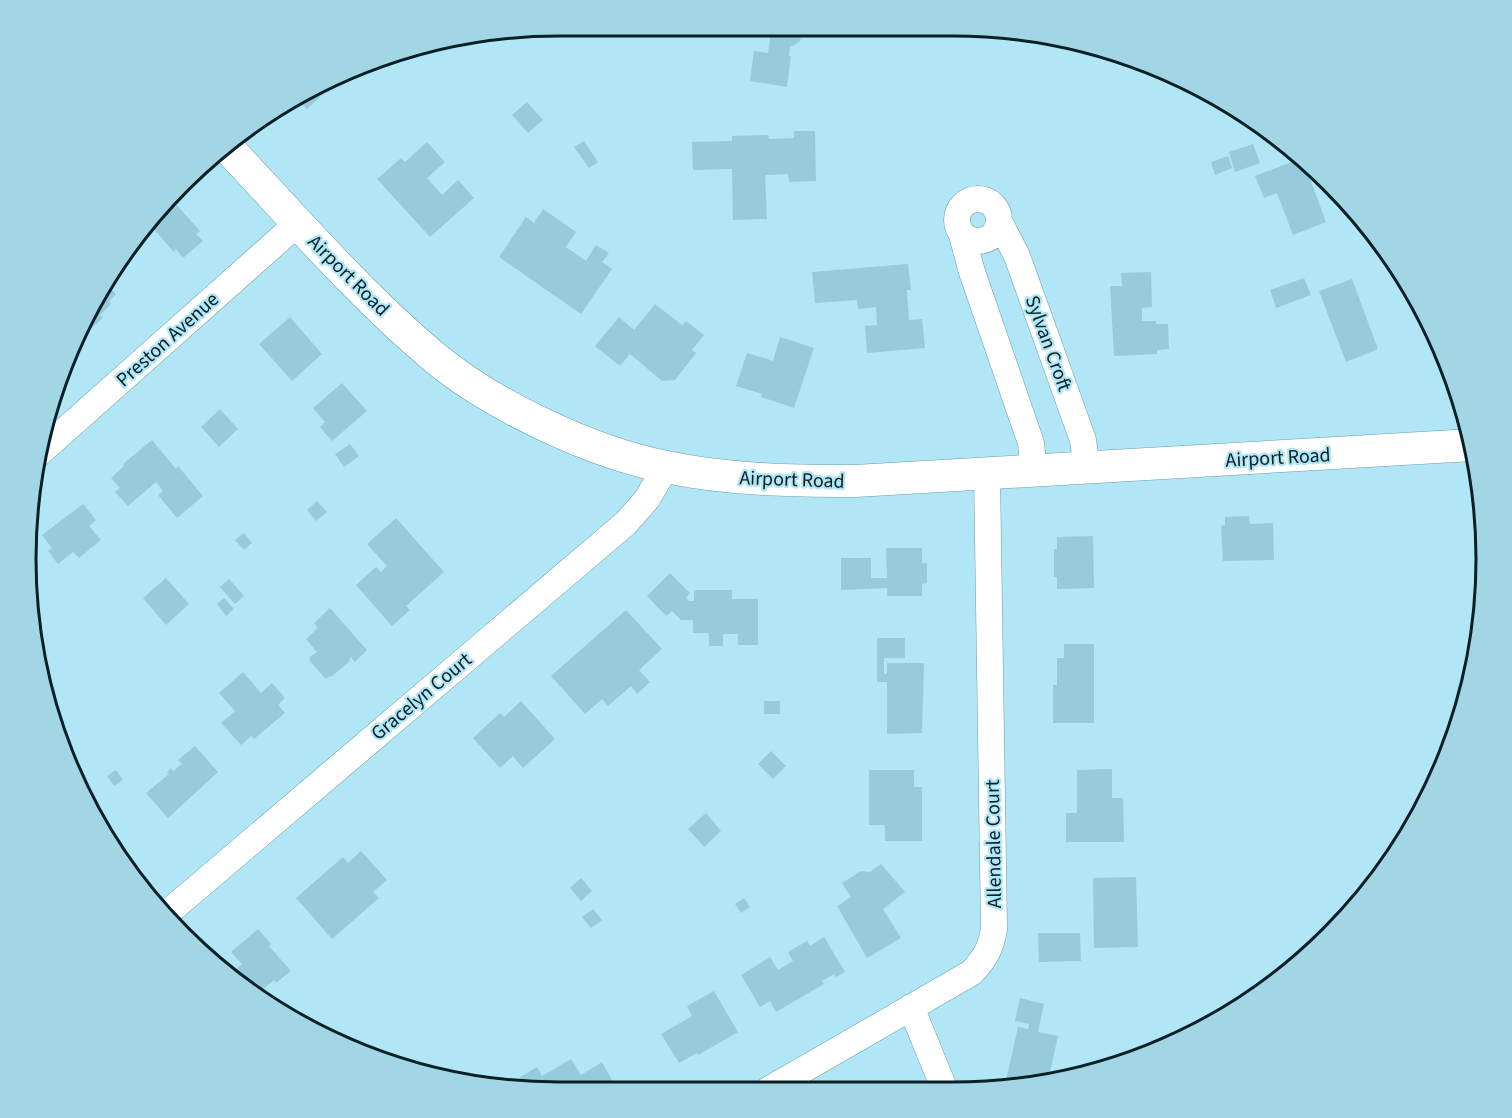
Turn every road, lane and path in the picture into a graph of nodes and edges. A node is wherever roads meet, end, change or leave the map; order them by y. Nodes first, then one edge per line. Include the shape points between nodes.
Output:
1 (231, 152) edge
2 (999, 220) junction
3 (298, 223) junction
4 (962, 234) junction
5 (49, 444) edge
6 (1463, 446) edge
7 (666, 468) junction
8 (1087, 468) junction
9 (1034, 472) junction
10 (987, 474) junction
11 (171, 910) edge
12 (911, 1007) junction
13 (782, 1082) edge
14 (942, 1082) edge

1 - 3 street, Airport Road
2 - 4 street via 997,229 985,240 969,239
2 - 4 street, Sylvan Croft via 993,206 970,200 959,212 958,228
2 - 8 street, Sylvan Croft via 1017,256 1083,440
3 - 5 street, Preston Avenue
3 - 7 street, Airport Road via 406,332 468,381 571,437
4 - 9 street, Sylvan Croft via 1031,443
6 - 8 street, Airport Road
7 - 10 street, Airport Road via 773,481 855,482
7 - 11 street, Gracelyn Court via 626,523
8 - 9 street, Airport Road
9 - 10 street, Airport Road
10 - 12 street, Allendale Court via 994,929 984,960 971,973
12 - 13 street, Allendale Court
12 - 14 street

